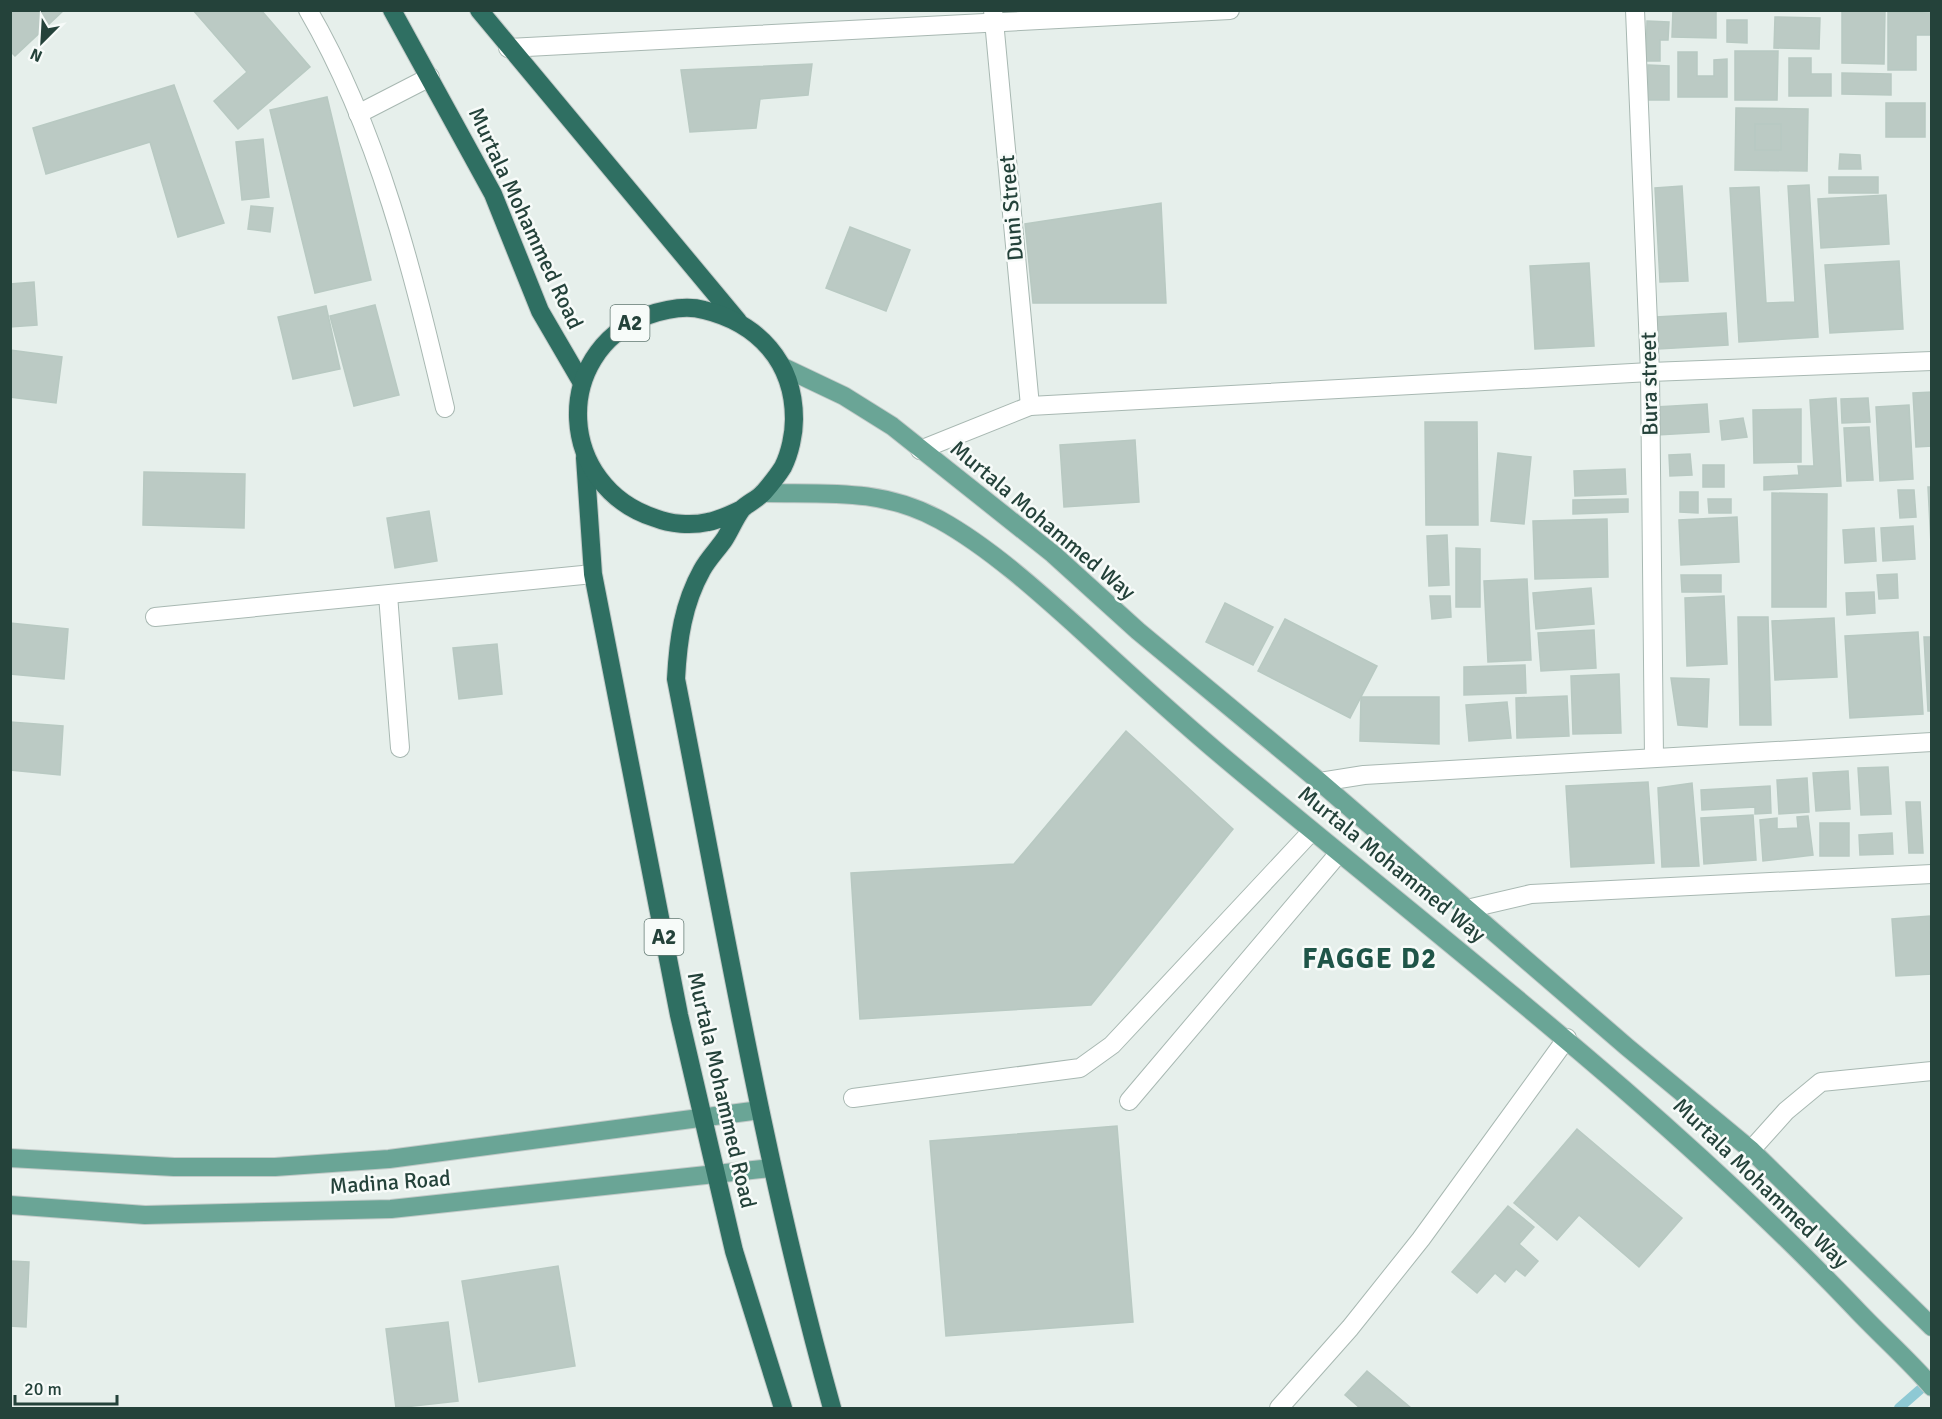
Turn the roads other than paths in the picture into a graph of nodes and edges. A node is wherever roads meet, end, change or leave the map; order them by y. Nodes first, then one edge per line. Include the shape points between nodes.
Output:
1 (308, 10) edge
2 (392, 10) edge
3 (479, 10) edge
4 (1230, 10) edge
5 (1635, 10) edge
6 (993, 17) edge
7 (508, 48) junction
8 (430, 77) junction
9 (358, 114) junction
10 (738, 321) junction
11 (1932, 361) edge
12 (783, 367) junction
13 (1650, 372) junction
14 (582, 382) junction
15 (1030, 406) junction
16 (445, 408) dead end
17 (920, 450) junction
18 (585, 457) junction
19 (763, 493) junction
20 (742, 509) junction
21 (593, 574) junction
22 (388, 595) junction
23 (155, 617) dead end
24 (1932, 742) edge
25 (400, 748) dead end
26 (1654, 757) junction
27 (1320, 782) junction
28 (1312, 831) junction
29 (1339, 853) junction
30 (1932, 874) edge
31 (1467, 909) junction
32 (1567, 1038) junction
33 (1932, 1071) edge
34 (853, 1098) dead end
35 (1129, 1101) dead end
36 (760, 1110) junction
37 (703, 1118) junction
38 (1751, 1150) junction
39 (10, 1158) edge
40 (771, 1168) junction
41 (715, 1173) junction
42 (10, 1205) edge
43 (1932, 1327) edge
44 (1932, 1387) edge
45 (783, 1408) edge
46 (832, 1408) edge
47 (1279, 1408) edge

1 - 9 street
2 - 8 highway, Murtala Mohammed Road
3 - 7 highway, A2
4 - 6 street
5 - 13 street, Bura street
6 - 7 street
6 - 15 street, Duni Street
7 - 10 highway, A2
8 - 9 street
8 - 14 highway, Murtala Mohammed Road via 493,195 540,311
9 - 16 street via 414,278
10 - 12 highway, A2 via 768,344
10 - 14 highway, A2 via 702,309 663,310 628,324 599,349
11 - 13 street
12 - 17 main road, Murtala Mohammed Way via 844,396 892,426
12 - 19 highway, A2 via 794,399 794,433 783,465
13 - 15 street
13 - 26 street, Bura street
14 - 18 highway, A2 via 577,420
15 - 17 street
17 - 27 main road, Murtala Mohammed Way via 1053,554 1138,631
18 - 20 highway, A2 via 605,488 643,515 670,523 707,523
18 - 21 highway, Murtala Mohammed Road / A2
19 - 20 highway, A2
19 - 28 main road, Murtala Mohammed Way via 860,494 897,500 941,520 1026,581 1193,732
20 - 36 highway, Murtala Mohammed Road / A2 via 703,569 687,605 678,640 676,679
21 - 22 street
21 - 37 highway, Murtala Mohammed Road / A2
22 - 23 street
22 - 25 street
24 - 26 street
26 - 27 street via 1364,775
27 - 31 main road, Murtala Mohammed Way
28 - 29 main road, Murtala Mohammed Way
28 - 34 street via 1112,1045 1080,1068
29 - 32 main road, Murtala Mohammed Way
29 - 35 street
30 - 31 street via 1530,894
31 - 38 main road, Murtala Mohammed Way
32 - 44 main road, Murtala Mohammed Way via 1711,1164
32 - 47 street via 1421,1239
33 - 38 street via 1821,1082
36 - 37 main road, Madina Road
36 - 40 highway, Murtala Mohammed Road / A2
37 - 39 main road, Madina Road via 389,1159 274,1167 174,1167
37 - 41 highway, Murtala Mohammed Road / A2
38 - 43 main road, Murtala Mohammed Way
40 - 41 main road, Madina Road
40 - 46 highway, Murtala Mohammed Road / A2
41 - 42 main road, Madina Road via 391,1209 145,1215
41 - 45 highway, Murtala Mohammed Road / A2 via 734,1251

